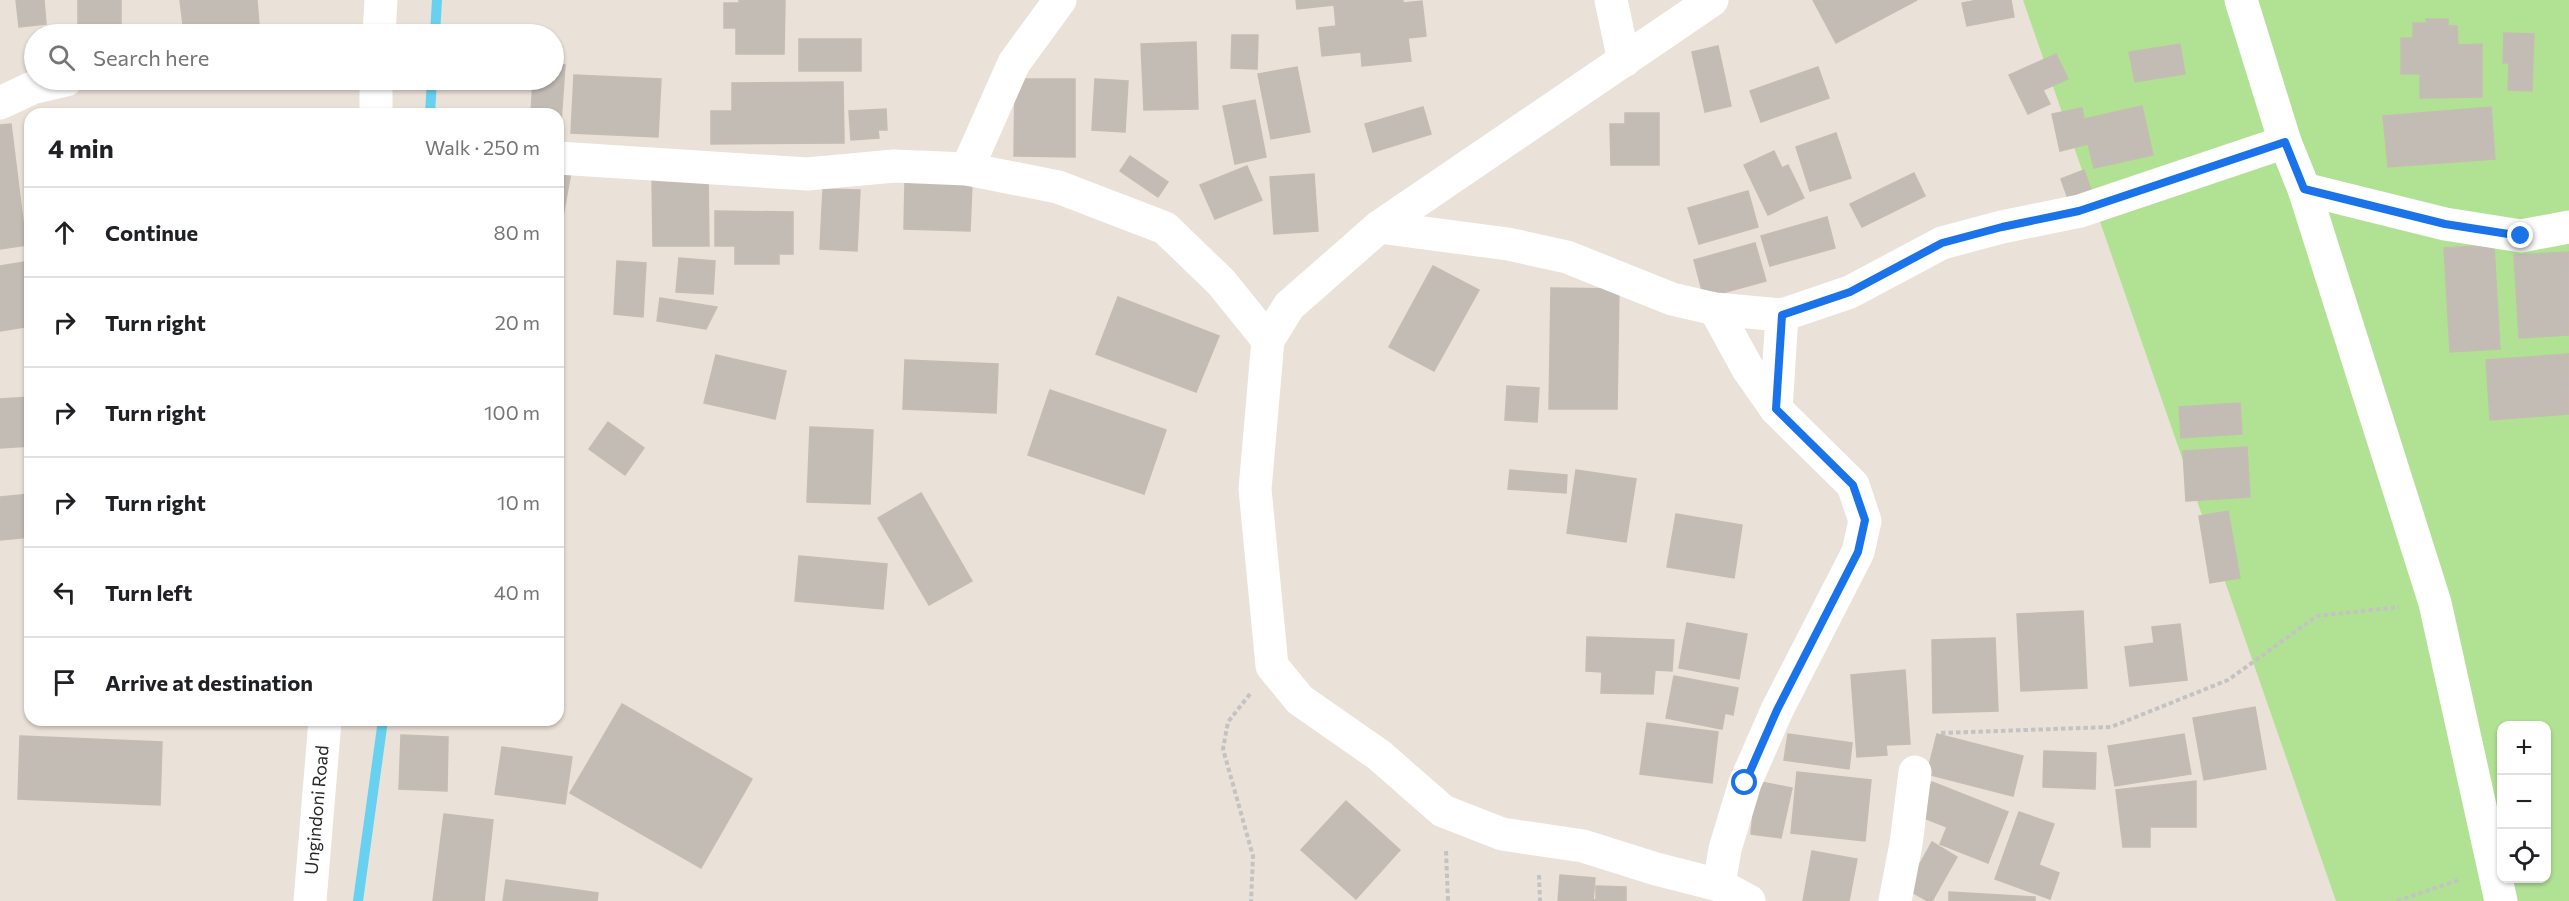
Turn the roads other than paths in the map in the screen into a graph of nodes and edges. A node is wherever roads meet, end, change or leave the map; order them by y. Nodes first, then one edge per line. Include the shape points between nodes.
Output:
1 (381, 0) edge
2 (1060, 0) edge
3 (1611, 0) edge
4 (1712, 0) edge
5 (2241, 0) edge
6 (380, 24) edge
7 (1624, 61) junction
8 (28, 90) edge
9 (376, 90) edge
10 (0, 103) edge
11 (376, 108) edge
12 (2285, 142) junction
13 (564, 158) edge
14 (967, 169) junction
15 (2304, 189) junction
16 (2569, 226) edge
17 (1379, 227) junction
18 (1715, 309) junction
19 (1782, 315) junction
20 (1268, 340) junction
21 (1776, 409) junction
22 (325, 726) edge
23 (1915, 772) dead end
24 (1719, 885) junction
25 (310, 901) edge
26 (1749, 901) edge
27 (1895, 901) edge
28 (2501, 901) edge

1 - 6 street
2 - 14 street via 1014,63
3 - 7 street
4 - 7 street
5 - 12 street
7 - 17 street
8 - 10 street
9 - 11 street
12 - 15 street
12 - 19 street via 2079,211 1942,243 1850,292
13 - 14 street via 807,174 894,166
14 - 20 street via 1058,188 1164,228 1221,282
15 - 16 street via 2445,224 2521,236
15 - 28 street via 2435,603
17 - 18 street via 1508,244 1567,257 1672,299
17 - 20 street via 1288,306
18 - 19 street
18 - 21 street via 1748,369
19 - 21 street
20 - 24 street via 1255,489 1272,666 1300,700 1379,755 1443,811 1502,834 1583,846
21 - 24 street via 1853,485 1865,520 1858,552 1777,710 1745,783 1725,849
22 - 25 street, Ungindoni Road
23 - 27 street
24 - 26 street

